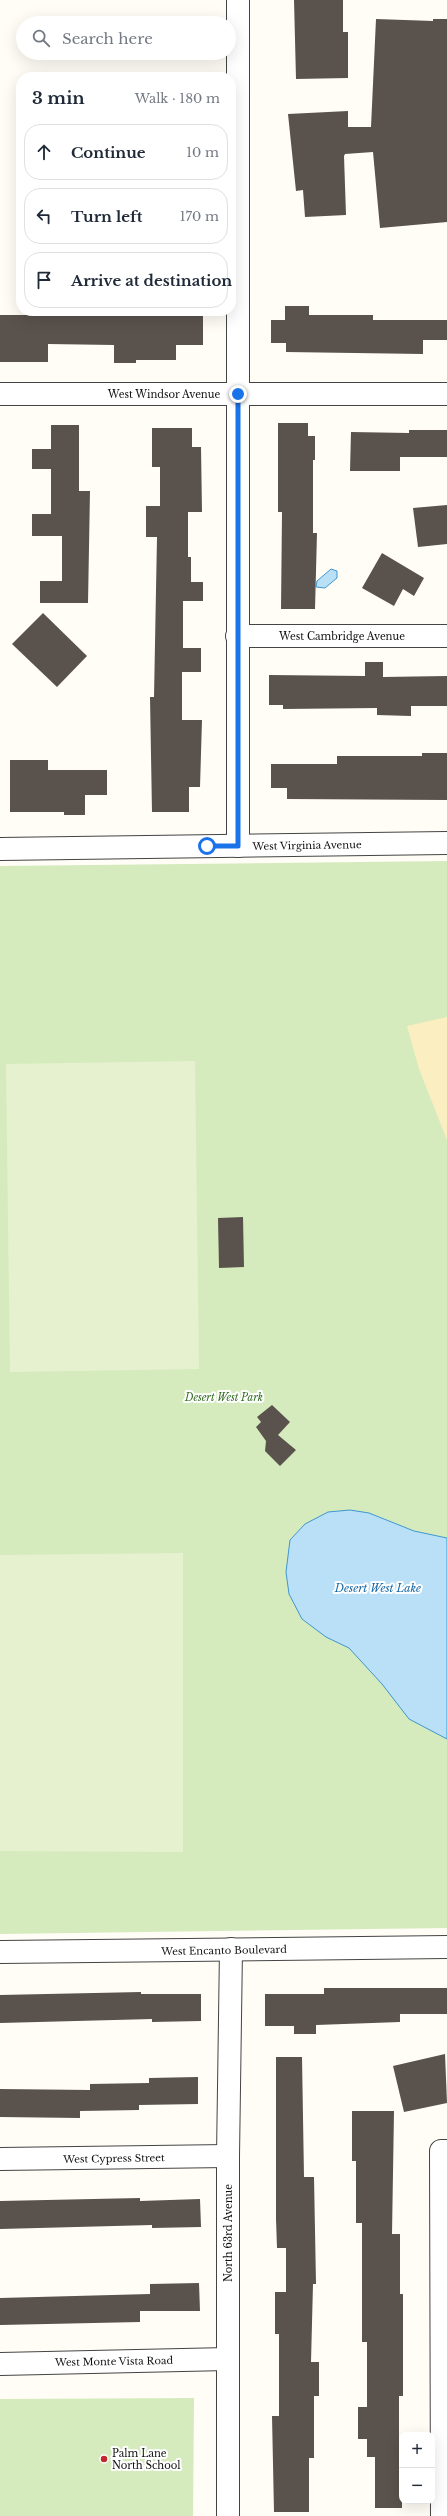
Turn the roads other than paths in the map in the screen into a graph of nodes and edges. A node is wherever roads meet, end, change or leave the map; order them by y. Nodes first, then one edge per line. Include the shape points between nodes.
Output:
1 (238, 0) edge
2 (0, 394) edge
3 (238, 394) junction
4 (447, 394) edge
5 (237, 636) junction
6 (447, 636) edge
7 (447, 843) edge
8 (238, 846) junction
9 (0, 849) edge
10 (447, 1947) edge
11 (231, 1949) junction
12 (0, 1952) edge
13 (444, 2151) edge
14 (228, 2156) junction
15 (0, 2159) edge
16 (228, 2359) junction
17 (0, 2364) edge
18 (444, 2511) edge
19 (228, 2516) edge

1 - 3 street
2 - 3 street, West Windsor Avenue
3 - 4 street, West Windsor Avenue
3 - 5 street
5 - 6 street, West Cambridge Avenue
5 - 8 street
7 - 8 street, West Virginia Avenue
8 - 9 street, West Virginia Avenue
10 - 11 street, West Encanto Boulevard
11 - 12 street, West Encanto Boulevard
11 - 14 street, North 63rd Avenue
13 - 18 street
14 - 15 street, West Cypress Street
14 - 16 street, North 63rd Avenue
16 - 17 street, West Monte Vista Road
16 - 19 street, North 63rd Avenue

